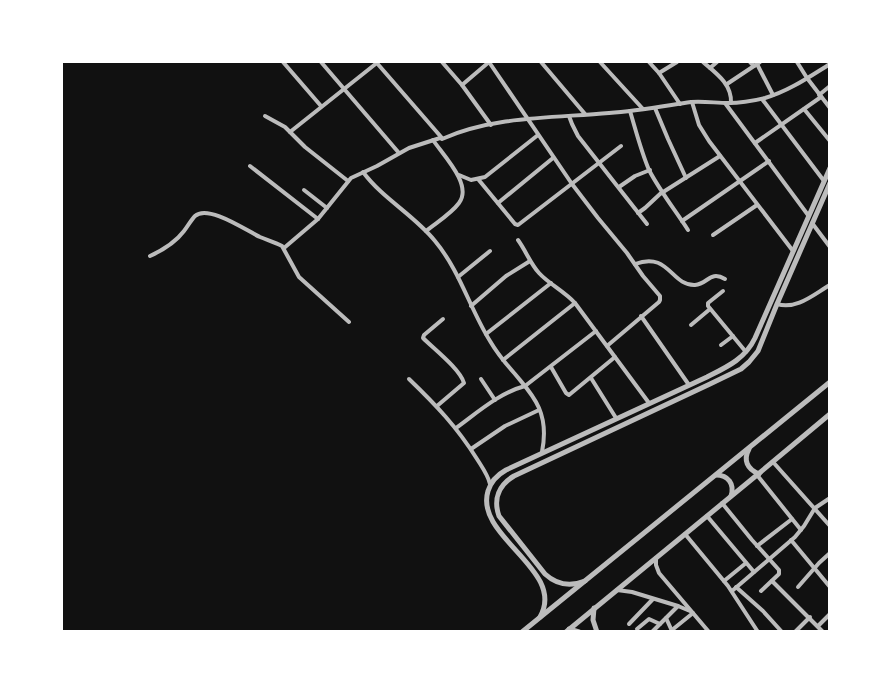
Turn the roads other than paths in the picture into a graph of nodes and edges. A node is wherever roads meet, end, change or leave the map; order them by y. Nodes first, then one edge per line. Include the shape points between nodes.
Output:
1 (283, 62) edge
2 (321, 62) edge
3 (376, 62) edge
4 (442, 62) edge
5 (490, 62) edge
6 (541, 62) edge
7 (600, 62) edge
8 (649, 62) edge
9 (677, 62) edge
10 (703, 62) edge
11 (717, 62) edge
12 (750, 62) edge
13 (797, 62) edge
14 (757, 64) edge
15 (829, 65) edge
16 (710, 68) junction
17 (659, 74) junction
18 (807, 78) junction
19 (727, 84) junction
20 (462, 85) junction
21 (830, 86) edge
22 (344, 88) junction
23 (773, 95) junction
24 (820, 96) junction
25 (762, 99) junction
26 (692, 102) junction
27 (725, 103) junction
28 (731, 103) junction
29 (680, 104) junction
30 (321, 106) junction
31 (655, 108) junction
32 (830, 108) edge
33 (644, 109) junction
34 (804, 109) junction
35 (630, 111) junction
36 (585, 115) junction
37 (265, 116) dead end
38 (569, 116) junction
39 (528, 118) junction
40 (491, 125) junction
41 (781, 125) junction
42 (290, 132) junction
43 (538, 135) junction
44 (442, 139) junction
45 (432, 140) junction
46 (830, 141) edge
47 (755, 143) junction
48 (621, 146) dead end
49 (400, 153) junction
50 (720, 156) junction
51 (553, 158) junction
52 (769, 161) junction
53 (599, 163) junction
54 (250, 166) dead end
55 (830, 168) edge
56 (650, 170) junction
57 (363, 172) junction
58 (456, 173) junction
59 (686, 178) junction
60 (478, 179) junction
61 (348, 181) junction
62 (739, 181) junction
63 (827, 182) edge
64 (572, 184) junction
65 (619, 188) junction
66 (304, 190) dead end
67 (663, 193) junction
68 (828, 194) edge
69 (498, 203) junction
70 (758, 205) junction
71 (327, 208) junction
72 (638, 213) junction
73 (808, 215) junction
74 (318, 219) junction
75 (682, 221) junction
76 (812, 222) junction
77 (647, 224) dead end
78 (688, 230) dead end
79 (426, 231) junction
80 (713, 235) dead end
81 (518, 240) dead end
82 (830, 247) edge
83 (284, 248) junction
84 (490, 251) dead end
85 (793, 251) junction
86 (150, 256) dead end
87 (530, 261) junction
88 (635, 264) junction
89 (458, 277) junction
90 (725, 279) dead end
91 (551, 283) junction
92 (830, 285) edge
93 (723, 291) dead end
94 (575, 303) junction
95 (777, 304) junction
96 (471, 306) junction
97 (710, 309) junction
98 (641, 316) junction
99 (444, 319) dead end
100 (350, 322) dead end
101 (690, 325) dead end
102 (596, 331) junction
103 (486, 334) junction
104 (733, 336) junction
105 (721, 345) dead end
106 (607, 346) junction
107 (746, 352) junction
108 (615, 357) junction
109 (503, 360) junction
110 (551, 367) junction
111 (707, 377) junction
112 (591, 378) junction
113 (409, 379) dead end
114 (481, 379) dead end
115 (830, 382) edge
116 (710, 384) junction
117 (689, 385) junction
118 (525, 386) junction
119 (495, 400) junction
120 (649, 403) junction
121 (437, 406) junction
122 (539, 410) junction
123 (830, 414) edge
124 (616, 418) junction
125 (456, 428) junction
126 (750, 448) junction
127 (471, 449) junction
128 (542, 452) junction
129 (773, 462) junction
130 (716, 475) junction
131 (758, 475) junction
132 (490, 485) junction
133 (730, 497) junction
134 (830, 498) edge
135 (722, 503) junction
136 (814, 508) junction
137 (707, 516) junction
138 (792, 519) junction
139 (829, 525) edge
140 (801, 530) junction
141 (685, 534) junction
142 (791, 540) junction
143 (757, 546) junction
144 (830, 554) edge
145 (657, 557) junction
146 (769, 559) junction
147 (746, 563) junction
148 (814, 568) junction
149 (754, 572) junction
150 (547, 576) junction
151 (540, 581) junction
152 (585, 581) junction
153 (724, 581) junction
154 (772, 581) junction
155 (798, 587) dead end
156 (830, 587) edge
157 (736, 588) junction
158 (617, 590) junction
159 (732, 591) junction
160 (761, 591) dead end
161 (653, 599) junction
162 (678, 606) junction
163 (594, 608) junction
164 (693, 613) junction
165 (830, 614) edge
166 (540, 617) junction
167 (810, 617) junction
168 (666, 618) junction
169 (629, 624) dead end
170 (660, 624) junction
171 (818, 626) junction
172 (637, 629) dead end
173 (567, 630) edge
174 (672, 631) edge
175 (709, 631) edge
176 (522, 632) edge
177 (579, 632) edge
178 (597, 632) edge
179 (652, 632) edge
180 (758, 632) edge
181 (783, 632) edge
182 (795, 632) edge
183 (823, 632) edge

1 - 30 street
2 - 22 street
3 - 22 street
3 - 44 street
4 - 20 street
5 - 20 street
5 - 39 street
6 - 36 street
7 - 33 street
8 - 17 street
9 - 17 street
10 - 16 street
11 - 16 street
12 - 14 street
13 - 18 street
14 - 19 street
14 - 23 street
15 - 18 street
16 - 19 street
17 - 29 street
18 - 23 street
18 - 24 street
19 - 28 street
20 - 40 street
21 - 24 street
22 - 30 street
22 - 49 street
23 - 25 street
24 - 32 street
24 - 34 street
25 - 28 street
25 - 41 street
26 - 27 street
26 - 29 street
26 - 50 street via 702,129
27 - 28 street
27 - 47 street
29 - 31 street
30 - 42 street
31 - 33 street
31 - 59 street
33 - 35 street
34 - 41 street
34 - 46 street
35 - 36 street
35 - 56 street
36 - 38 street
37 - 42 street
38 - 39 street
38 - 53 street
39 - 40 street
39 - 43 street
40 - 44 street
41 - 47 street
41 - 63 street
42 - 61 street
43 - 51 street
43 - 60 street
44 - 45 street
45 - 49 street
45 - 58 street
47 - 52 street
48 - 53 street
49 - 57 street
50 - 59 street
50 - 62 street
51 - 64 street
51 - 69 street
52 - 62 street
52 - 73 street
53 - 64 street
53 - 65 street
54 - 74 street
55 - 63 street
56 - 65 street
56 - 67 street
57 - 61 street
57 - 79 street via 381,193
58 - 60 street
58 - 79 street via 463,185 462,198
59 - 67 street
60 - 69 street
61 - 71 street
62 - 70 street
62 - 75 street
63 - 68 street
63 - 73 street
64 - 69 street via 519,225
64 - 88 street
65 - 72 street
66 - 71 street
67 - 72 street
67 - 75 street
68 - 76 street
70 - 80 street
70 - 85 street
71 - 74 street
72 - 77 street
73 - 85 street
74 - 83 street
75 - 78 street
76 - 82 street
76 - 95 street
79 - 89 street
81 - 87 street
83 - 86 street via 205,212 197,214 176,241
83 - 100 street via 298,278
84 - 89 street
85 - 107 street
87 - 91 street
87 - 96 street
88 - 90 street via 658,263 691,285 714,276
88 - 98 street via 660,297
89 - 96 street
91 - 94 street
91 - 103 street
92 - 95 street via 798,303
93 - 97 street via 708,303
94 - 102 street
94 - 109 street
95 - 116 street via 754,357 738,371
96 - 103 street
97 - 101 street
97 - 104 street
98 - 106 street
98 - 117 street
99 - 121 street via 423,338 464,383
102 - 106 street
102 - 110 street
103 - 109 street
104 - 105 street
104 - 107 street
106 - 108 street
107 - 111 street via 735,363
108 - 112 street
108 - 120 street
109 - 118 street
110 - 112 street via 568,395
110 - 118 street
111 - 116 street
111 - 117 street
112 - 124 street
113 - 121 street
114 - 119 street
115 - 126 street
116 - 150 street via 504,483 496,499 499,516
117 - 120 street
118 - 119 street
118 - 122 street
119 - 125 street
120 - 124 street
121 - 125 street
122 - 127 street via 505,426
122 - 128 street via 544,429
123 - 129 street
124 - 128 street
125 - 127 street
126 - 130 street
126 - 131 street via 747,463
127 - 132 street
128 - 132 street via 502,472
129 - 131 street
129 - 136 street
130 - 133 street via 730,482
130 - 152 street
131 - 133 street
131 - 138 street
132 - 151 street via 486,498 490,516
133 - 135 street
134 - 136 street
135 - 137 street
135 - 143 street
136 - 139 street
136 - 140 street
137 - 141 street
137 - 147 street
138 - 140 street
138 - 143 street
140 - 142 street
141 - 145 street
141 - 153 street
142 - 146 street
142 - 148 street
143 - 146 street
144 - 148 street
145 - 158 street
145 - 164 street via 659,573
146 - 149 street
146 - 154 street via 780,572
147 - 149 street
147 - 153 street
148 - 155 street
148 - 156 street
149 - 157 street
150 - 151 street
150 - 152 street via 564,584
151 - 166 street via 546,601
152 - 166 street
153 - 159 street
154 - 160 street
154 - 167 street
157 - 159 street
157 - 181 street
158 - 161 street
158 - 163 street
159 - 180 street
161 - 162 street
161 - 169 street
162 - 164 street
162 - 168 street
163 - 173 street
163 - 178 street
164 - 174 street
164 - 175 street
165 - 171 street
166 - 176 street
167 - 171 street
167 - 182 street
168 - 170 street
168 - 174 street
170 - 172 street via 649,618
170 - 179 street
171 - 183 street
173 - 177 street

